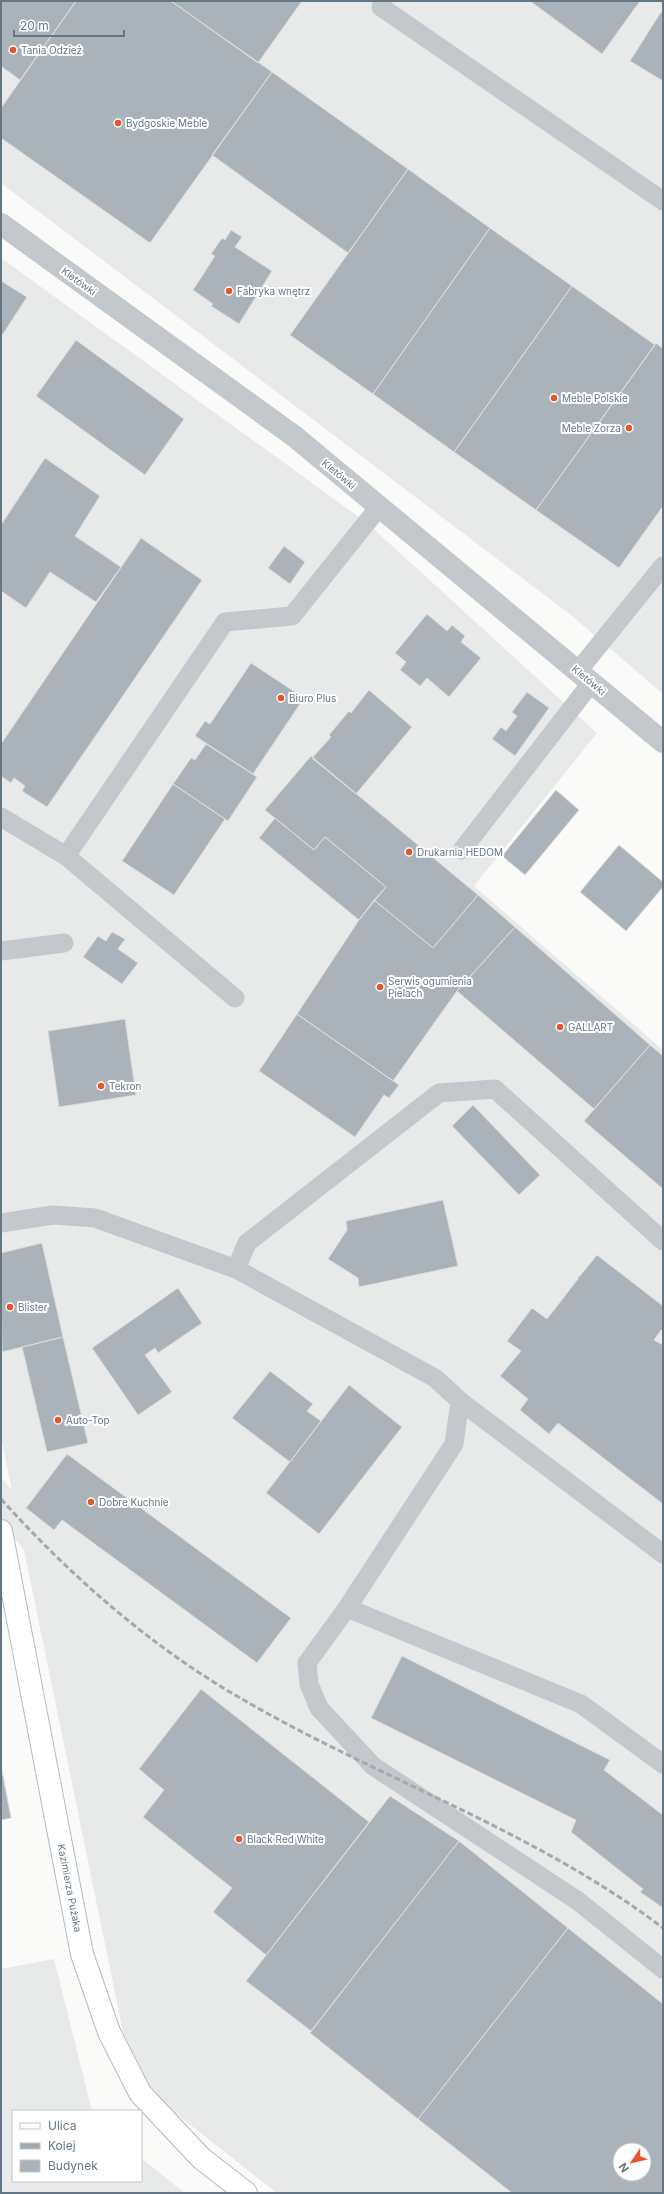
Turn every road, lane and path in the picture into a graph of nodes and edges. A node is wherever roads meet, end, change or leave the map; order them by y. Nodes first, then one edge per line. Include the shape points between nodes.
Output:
1 (381, 7) dead end
2 (663, 201) edge
3 (1, 224) edge
4 (379, 507) junction
5 (663, 566) edge
6 (585, 676) junction
7 (663, 742) edge
8 (1, 817) edge
9 (462, 850) dead end
10 (66, 856) junction
11 (64, 943) dead end
12 (1, 951) edge
13 (235, 998) dead end
14 (1, 1223) edge
15 (663, 1241) edge
16 (236, 1269) junction
17 (460, 1401) junction
18 (1, 1531) edge
19 (663, 1554) edge
20 (346, 1608) junction
21 (663, 1764) edge
22 (663, 1969) edge
23 (246, 2193) edge

1 - 2 lane
3 - 4 street, Kletówki via 294,436
4 - 6 street, Kletówki
4 - 10 lane via 292,616 225,622
5 - 6 lane
6 - 7 street, Kletówki
6 - 9 lane
8 - 10 lane
10 - 13 lane
11 - 12 lane
14 - 16 lane via 54,1215 95,1218
15 - 16 lane via 494,1089 439,1093 248,1243
16 - 17 lane via 435,1378
17 - 19 lane
17 - 20 lane via 454,1444
18 - 23 street, Kazimierza Pużaka via 82,1954 109,2032 140,2092 201,2158
20 - 21 lane via 581,1704
20 - 22 lane via 307,1663 309,1684 320,1708 373,1766 578,1901

